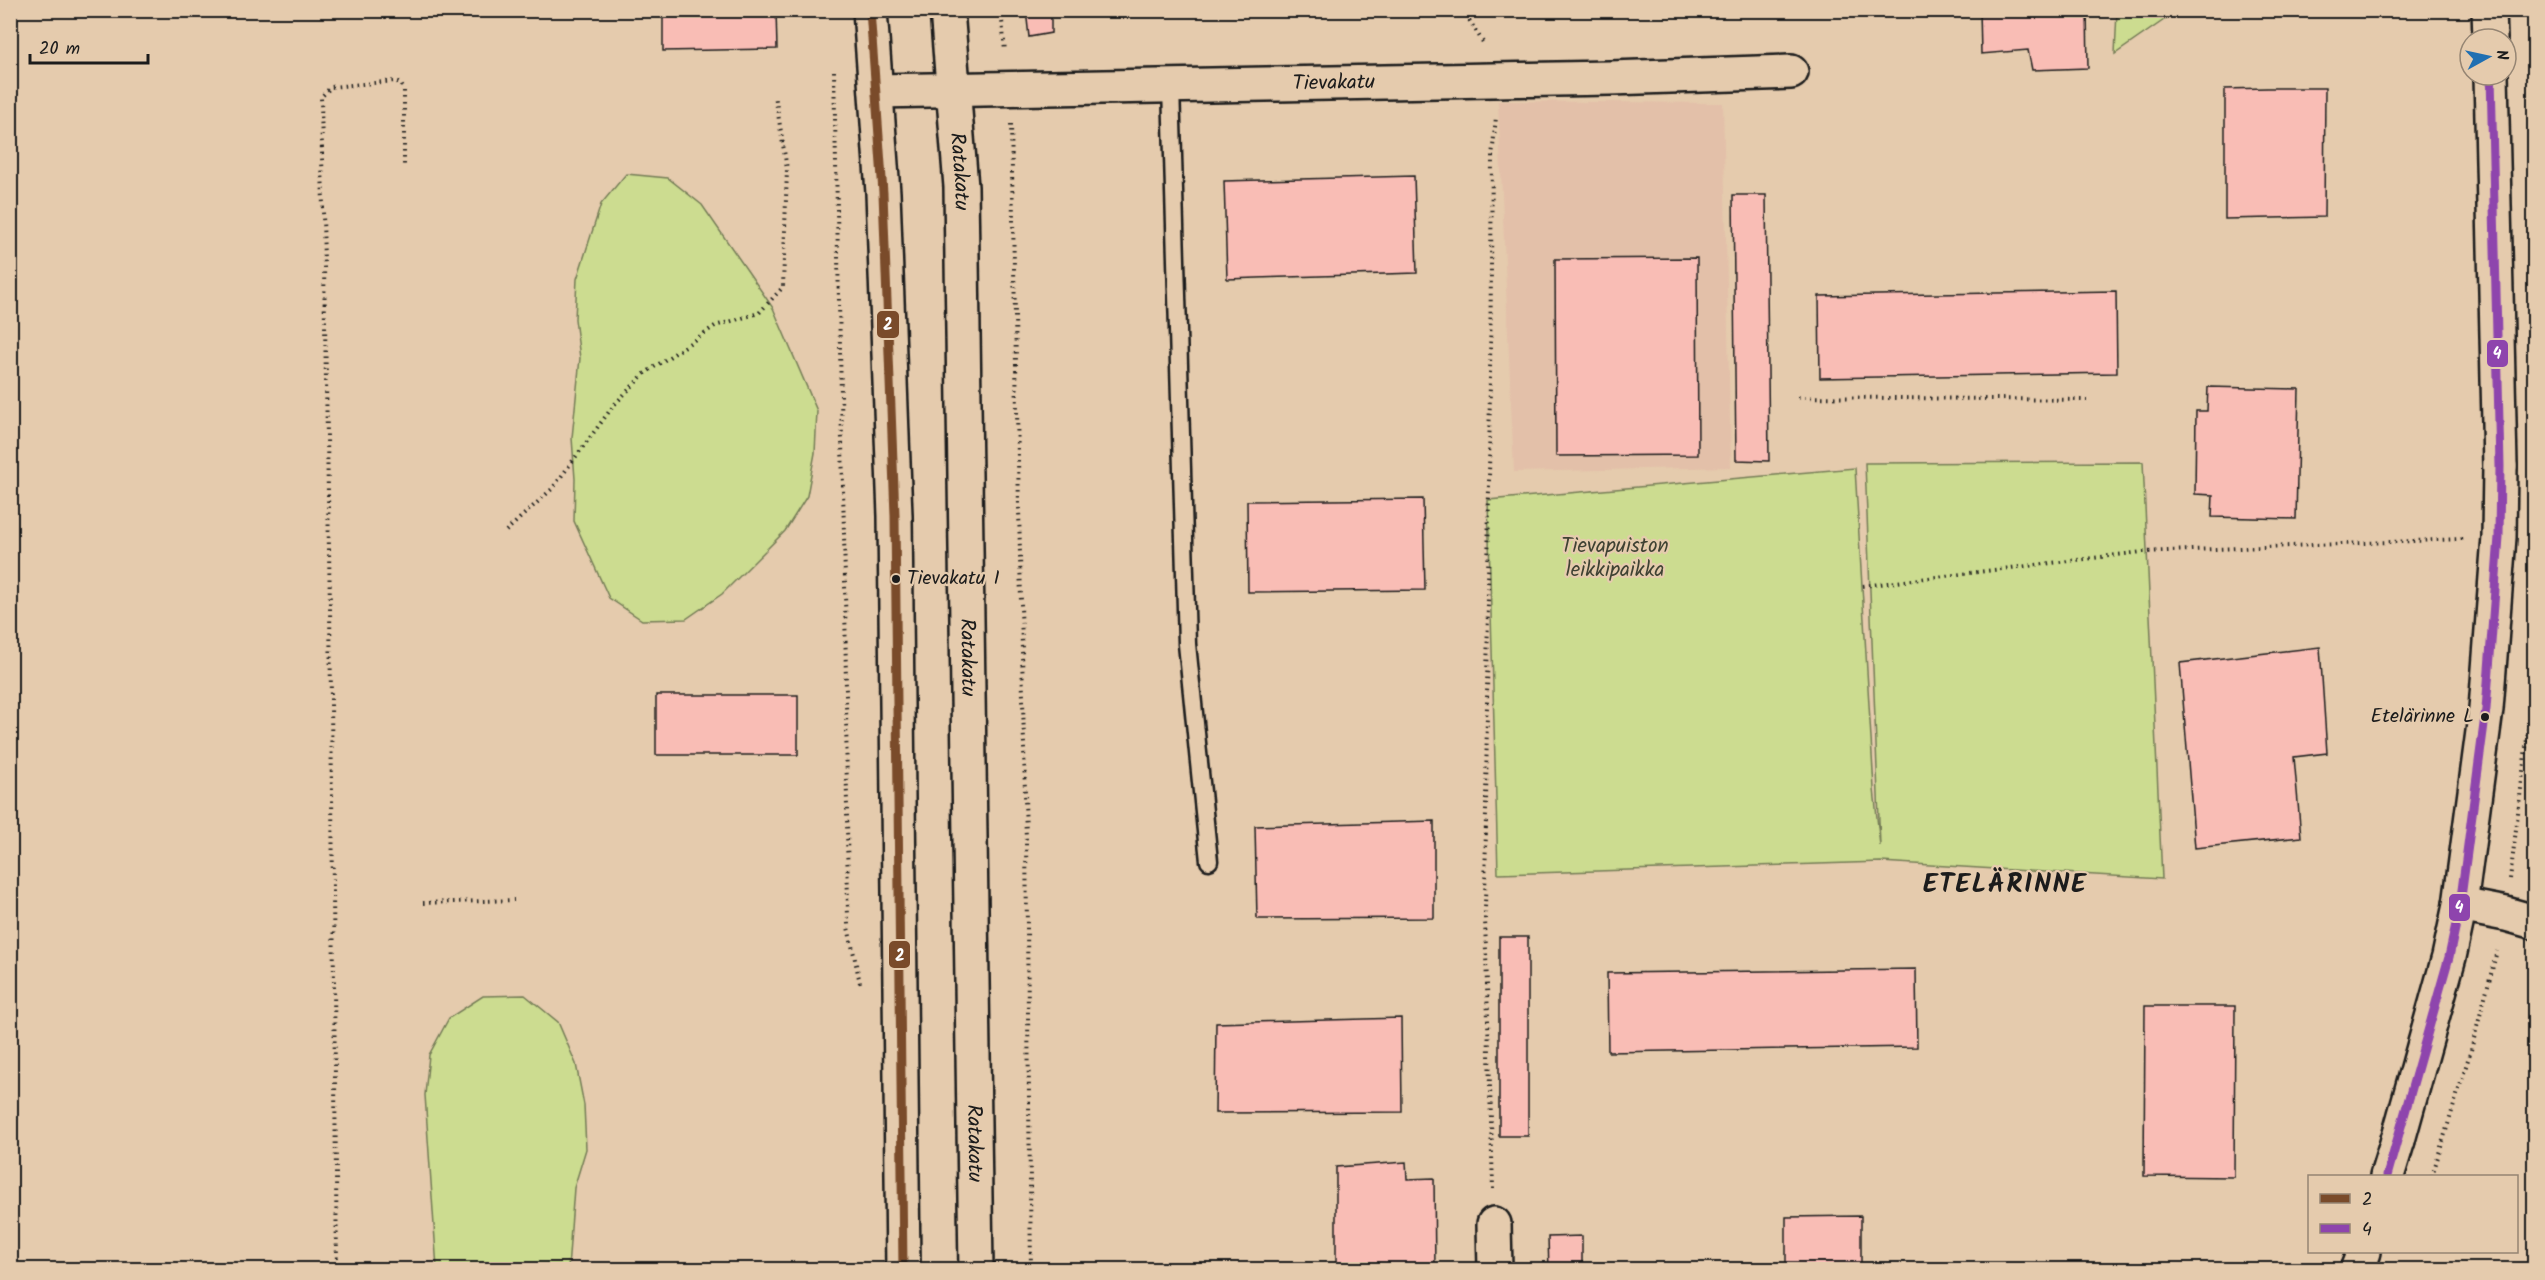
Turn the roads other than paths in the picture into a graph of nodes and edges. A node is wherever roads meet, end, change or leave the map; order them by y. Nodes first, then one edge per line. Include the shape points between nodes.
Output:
1 (870, 10) edge
2 (947, 10) edge
3 (2489, 10) edge
4 (2490, 27) edge
5 (1791, 72) dead end
6 (1171, 86) junction
7 (2491, 87) edge
8 (954, 88) junction
9 (876, 91) junction
10 (1209, 861) dead end
11 (2460, 905) junction
12 (2535, 922) edge
13 (2387, 1175) edge
14 (1494, 1224) road end
15 (2363, 1253) edge
16 (903, 1269) edge
17 (976, 1269) edge
18 (1495, 1269) edge
19 (2357, 1269) edge

1 - 9 main road
2 - 8 main road, Ratakatu
3 - 4 main road
5 - 6 main road, Tievakatu
6 - 8 main road, Tievakatu
6 - 10 lane via 1187,644
7 - 11 main road via 2499,537 2487,709
8 - 9 main road, Tievakatu
8 - 17 main road, Ratakatu via 961,187
9 - 16 main road via 895,516
11 - 12 main road
11 - 13 main road
14 - 18 main road
15 - 19 main road

